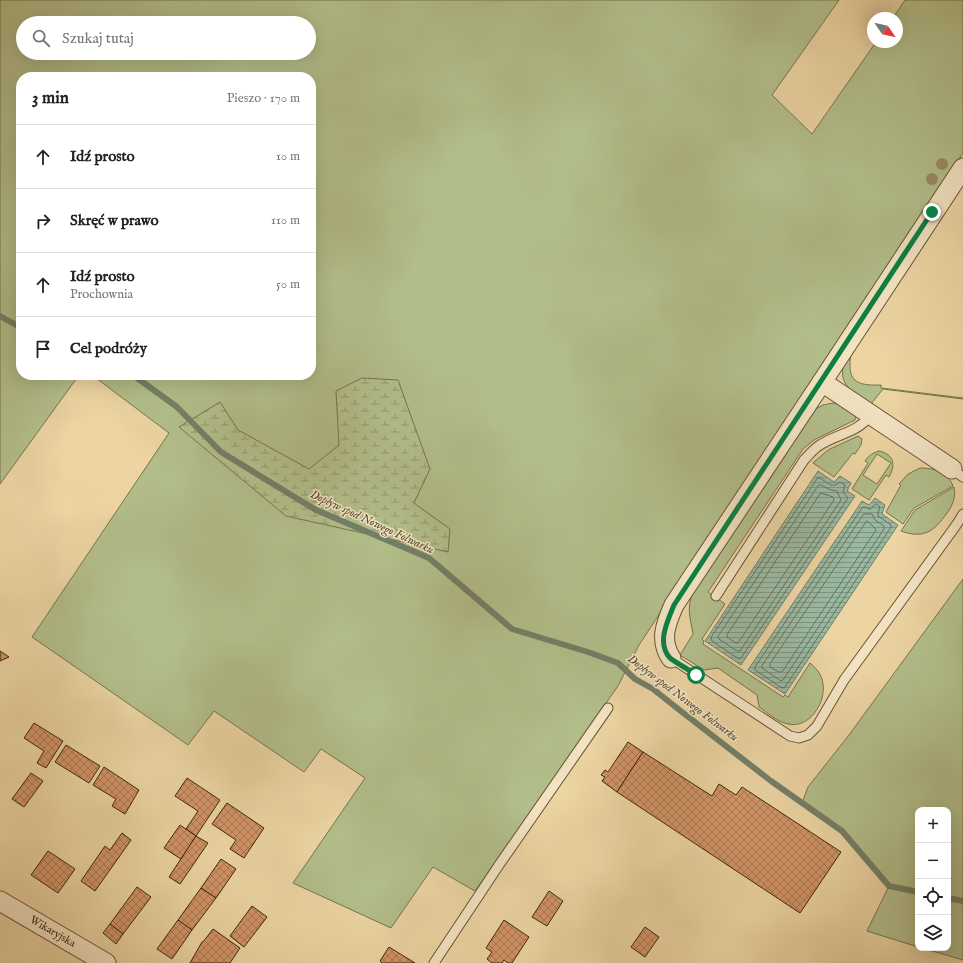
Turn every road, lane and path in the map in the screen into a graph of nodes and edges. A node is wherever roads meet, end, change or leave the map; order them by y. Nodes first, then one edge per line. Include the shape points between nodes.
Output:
1 (963, 168) edge
2 (822, 382) junction
3 (871, 415) junction
4 (958, 473) edge
5 (963, 514) edge
6 (716, 596) dead end
7 (671, 658) joint
8 (608, 708) dead end
9 (0, 901) edge
10 (106, 963) edge
11 (434, 963) edge

1 - 2 street
2 - 3 street
2 - 7 street via 674,605 664,636 665,648
3 - 4 street
3 - 6 lane via 854,430 818,446 804,460
5 - 7 lane via 844,680 817,726 808,735 799,738 790,736
8 - 11 lane
9 - 10 street, Wikaryjska

